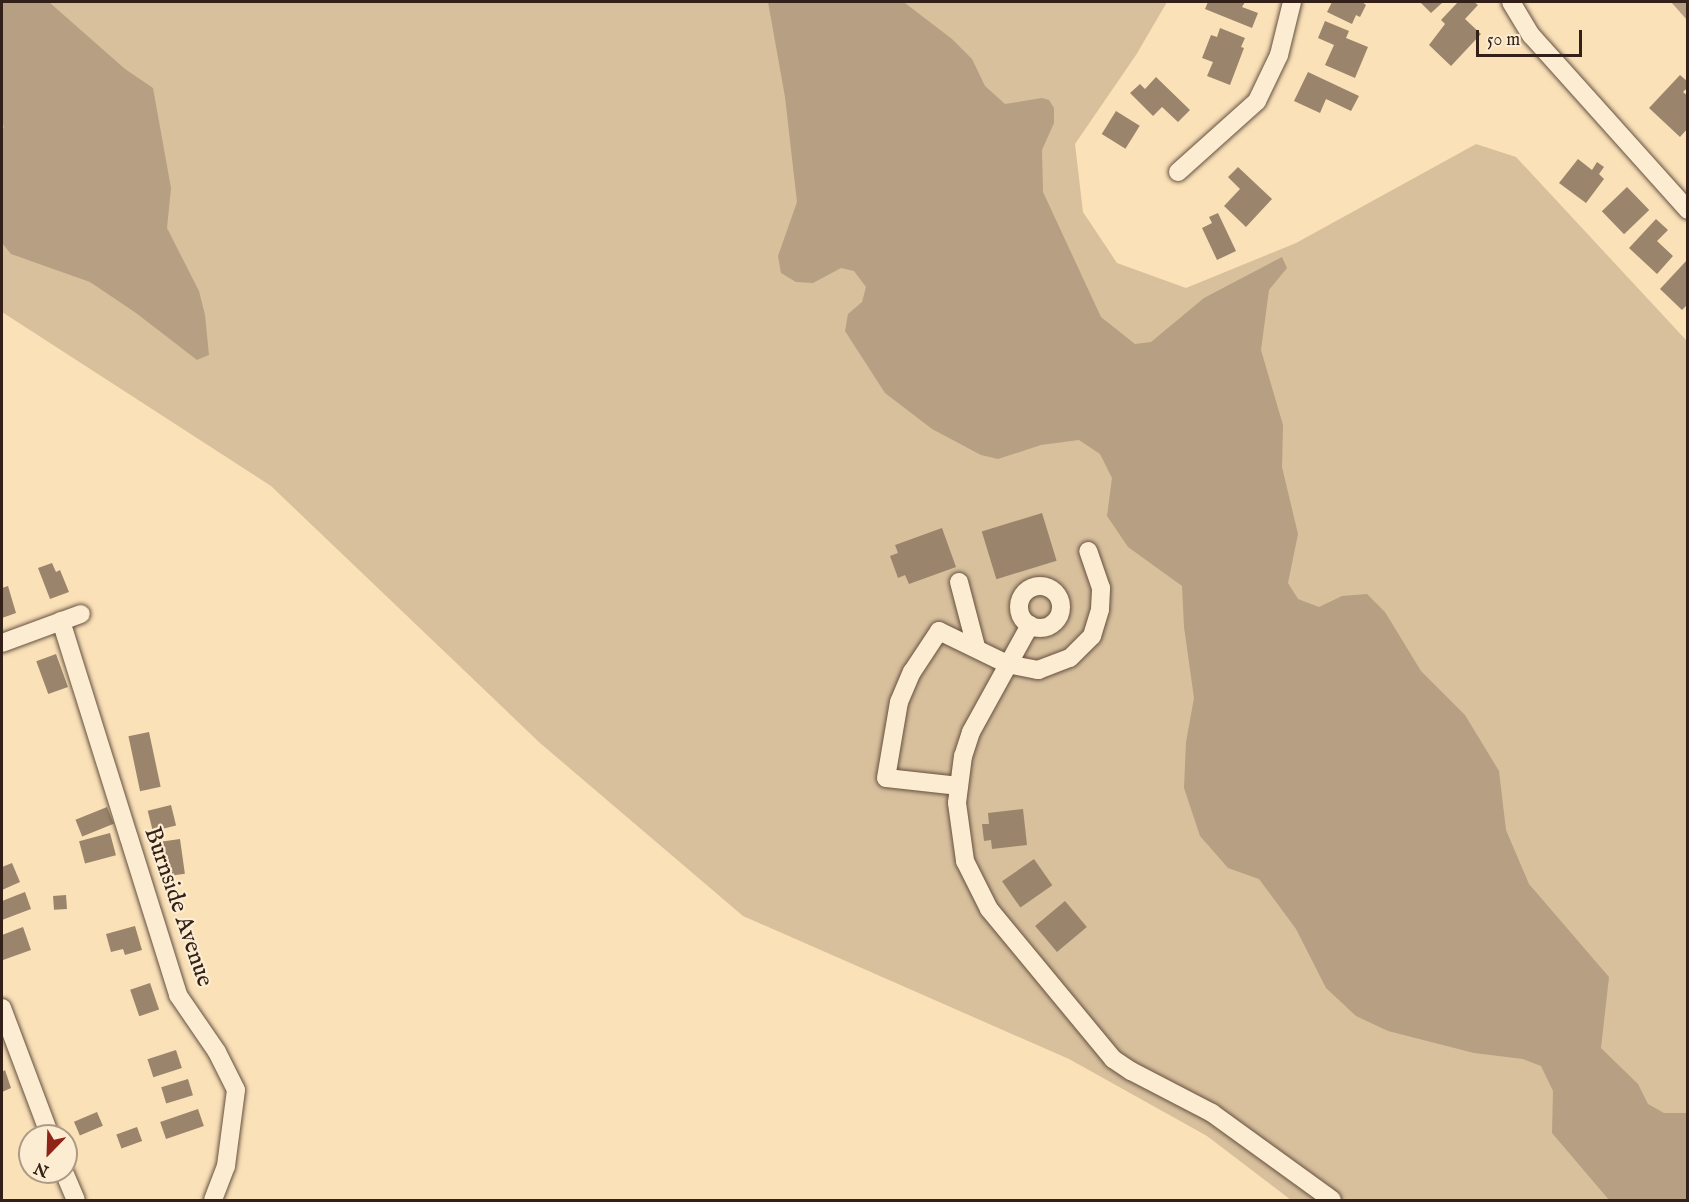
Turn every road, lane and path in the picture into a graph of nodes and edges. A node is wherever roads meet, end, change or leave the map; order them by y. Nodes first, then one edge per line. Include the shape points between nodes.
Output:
1 (1292, 2) edge
2 (1511, 2) edge
3 (1178, 172) dead end
4 (1688, 210) edge
5 (1088, 551) dead end
6 (959, 582) dead end
7 (81, 614) dead end
8 (61, 621) junction
9 (1030, 625) dead end
10 (2, 643) edge
11 (976, 647) junction
12 (1007, 664) junction
13 (959, 786) junction
14 (2, 1008) edge
15 (46, 1124) edge
16 (69, 1184) edge
17 (76, 1200) edge
18 (213, 1200) edge
19 (1332, 1200) edge

1 - 3 street via 1280,55 1257,101
2 - 4 street via 1531,35
5 - 12 street via 1101,588 1092,636 1070,658 1038,670
6 - 11 street
7 - 8 street
8 - 10 street
8 - 18 street, Burnside Avenue via 178,995 217,1052 236,1090 226,1166
9 - 12 street
11 - 12 street
11 - 13 street via 939,631 912,672 899,702 886,778
12 - 13 street via 970,732
13 - 19 street via 957,803 965,861 988,909 1105,1051 1131,1071 1212,1113
14 - 15 street
16 - 17 street

